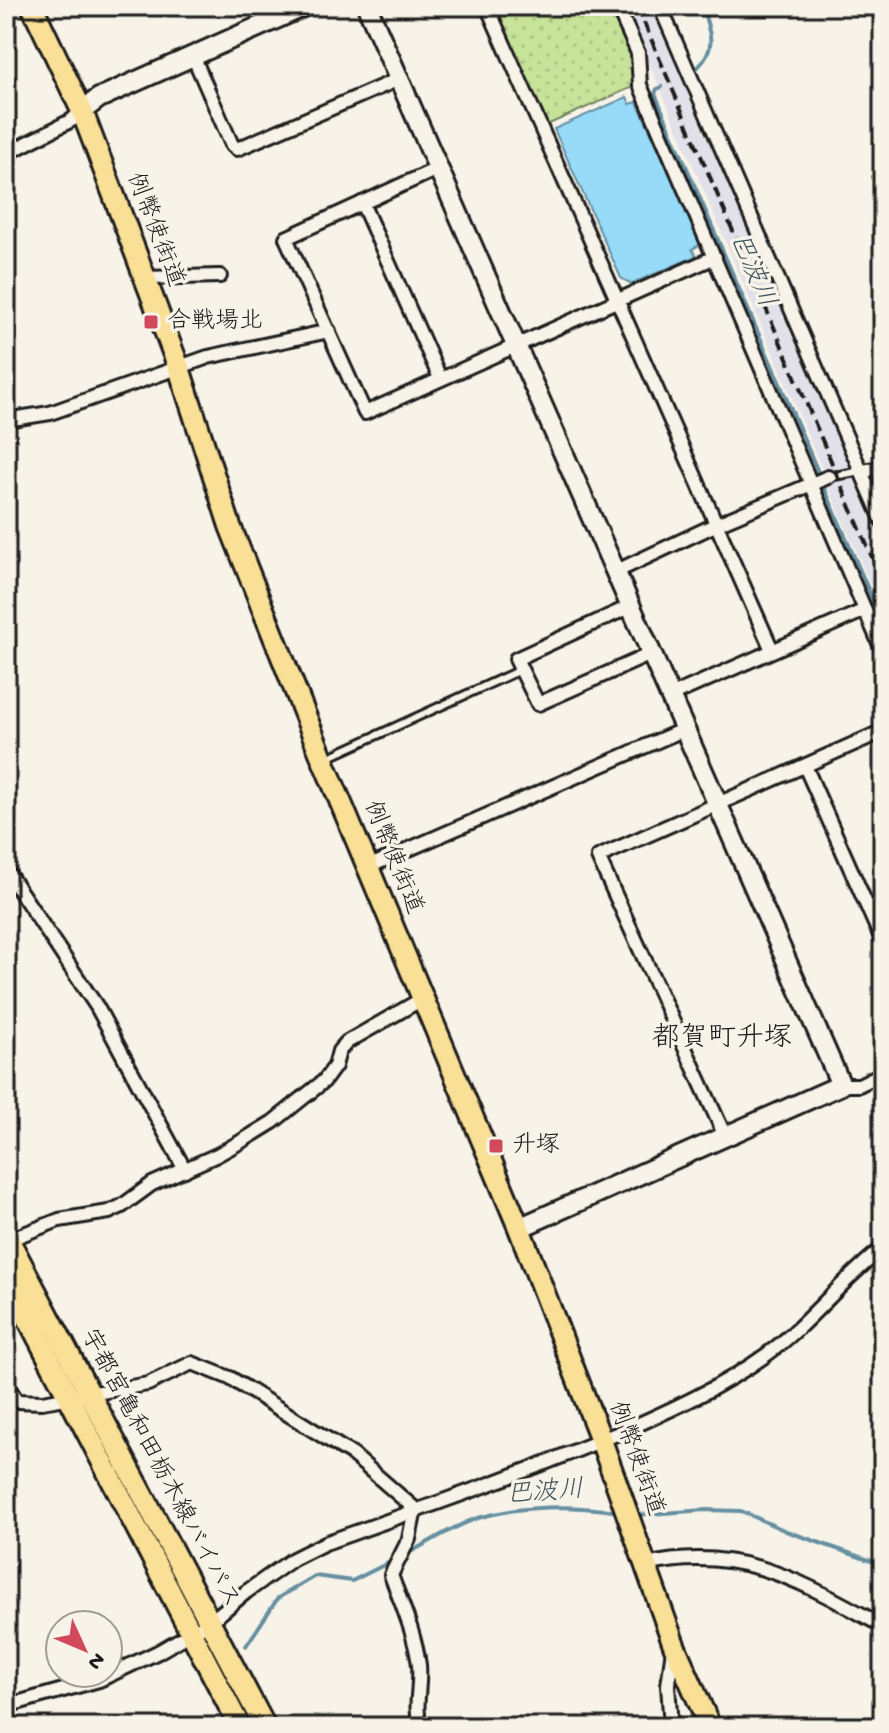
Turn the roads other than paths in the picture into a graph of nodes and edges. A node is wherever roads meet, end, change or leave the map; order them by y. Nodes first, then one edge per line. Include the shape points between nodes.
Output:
1 (32, 6) edge
2 (305, 6) edge
3 (367, 6) edge
4 (487, 6) edge
5 (617, 6) edge
6 (660, 6) edge
7 (878, 6) edge
8 (267, 14) edge
9 (883, 24) edge
10 (193, 56) junction
11 (399, 79) junction
12 (82, 111) junction
13 (6, 154) edge
14 (439, 168) junction
15 (362, 203) junction
16 (715, 257) junction
17 (220, 276) dead end
18 (144, 278) junction
19 (618, 300) junction
20 (329, 331) junction
21 (517, 345) junction
22 (179, 368) junction
23 (440, 378) junction
24 (6, 420) edge
25 (883, 468) edge
26 (861, 471) junction
27 (828, 477) joint
28 (812, 483) junction
29 (883, 522) edge
30 (717, 524) junction
31 (617, 571) junction
32 (631, 606) junction
33 (865, 610) junction
34 (772, 650) junction
35 (883, 652) edge
36 (651, 654) junction
37 (521, 670) junction
38 (670, 696) junction
39 (685, 729) junction
40 (883, 731) edge
41 (323, 760) junction
42 (805, 766) junction
43 (718, 805) junction
44 (368, 867) junction
45 (6, 870) edge
46 (883, 942) edge
47 (422, 999) junction
48 (883, 1073) edge
49 (841, 1085) junction
50 (725, 1136) junction
51 (185, 1170) junction
52 (519, 1228) junction
53 (7, 1238) edge
54 (883, 1248) edge
55 (6, 1276) edge
56 (6, 1384) edge
57 (90, 1392) junction
58 (68, 1397) junction
59 (601, 1440) junction
60 (415, 1509) junction
61 (646, 1565) junction
62 (210, 1622) junction
63 (883, 1626) edge
64 (191, 1633) junction
65 (674, 1645) junction
66 (6, 1706) edge
67 (240, 1727) edge
68 (265, 1727) edge
69 (420, 1727) edge
70 (671, 1727) edge
71 (710, 1727) edge

1 - 12 main road, 例幣使街道
2 - 8 street
3 - 11 street
4 - 19 street
5 - 16 street via 638,53 640,85
6 - 26 street
7 - 9 lane
8 - 10 street
10 - 11 street via 237,149
10 - 12 street via 99,98
11 - 14 street
12 - 13 street
12 - 18 main road, 例幣使街道
14 - 15 street
14 - 21 street
15 - 20 street via 286,238
15 - 23 street
16 - 19 street
16 - 28 street
17 - 18 street
18 - 22 main road, 例幣使街道
19 - 21 street
19 - 30 street
20 - 22 street
20 - 23 street via 365,413
21 - 23 street
21 - 31 street
22 - 24 street via 50,413
22 - 41 main road, 例幣使街道 via 230,526
25 - 26 street
26 - 27 lane
26 - 29 street
27 - 28 street
28 - 30 street
28 - 33 street
30 - 31 street
30 - 34 street
31 - 32 street
32 - 36 street
32 - 37 street via 516,659
33 - 34 street
33 - 35 street
34 - 38 street
36 - 37 street via 538,704
36 - 38 street
37 - 41 lane
38 - 39 street
39 - 43 street
39 - 44 street
40 - 42 street
41 - 44 main road, 例幣使街道
42 - 43 street
42 - 46 street
43 - 49 street
43 - 50 street via 598,857
44 - 47 main road, 例幣使街道
45 - 51 street via 97,1007
47 - 51 street via 347,1042 324,1081 273,1122
47 - 52 main road, 例幣使街道
48 - 49 street via 859,1085
49 - 50 street
50 - 52 street
51 - 53 street via 109,1212 59,1220
52 - 59 main road, 例幣使街道
53 - 57 main road, 宇都宮亀和田栃木線バイパス
54 - 59 street via 766,1355 669,1411
55 - 58 main road, 宇都宮亀和田栃木線バイパス
56 - 58 street via 17,1401
57 - 58 street
57 - 60 street via 148,1384 192,1363 230,1378 353,1455
57 - 62 main road, 宇都宮亀和田栃木線バイパス
58 - 64 main road, 宇都宮亀和田栃木線バイパス
59 - 60 street via 556,1461
59 - 61 main road, 例幣使街道
60 - 62 street via 293,1559
60 - 69 street via 409,1539 391,1575 419,1668
61 - 63 street via 679,1557 747,1564 791,1577
61 - 65 main road, 例幣使街道
62 - 64 street
62 - 68 main road, 宇都宮亀和田栃木線バイパス
64 - 66 street via 99,1680
64 - 67 main road, 宇都宮亀和田栃木線バイパス
65 - 70 street via 668,1685
65 - 71 main road, 例幣使街道

